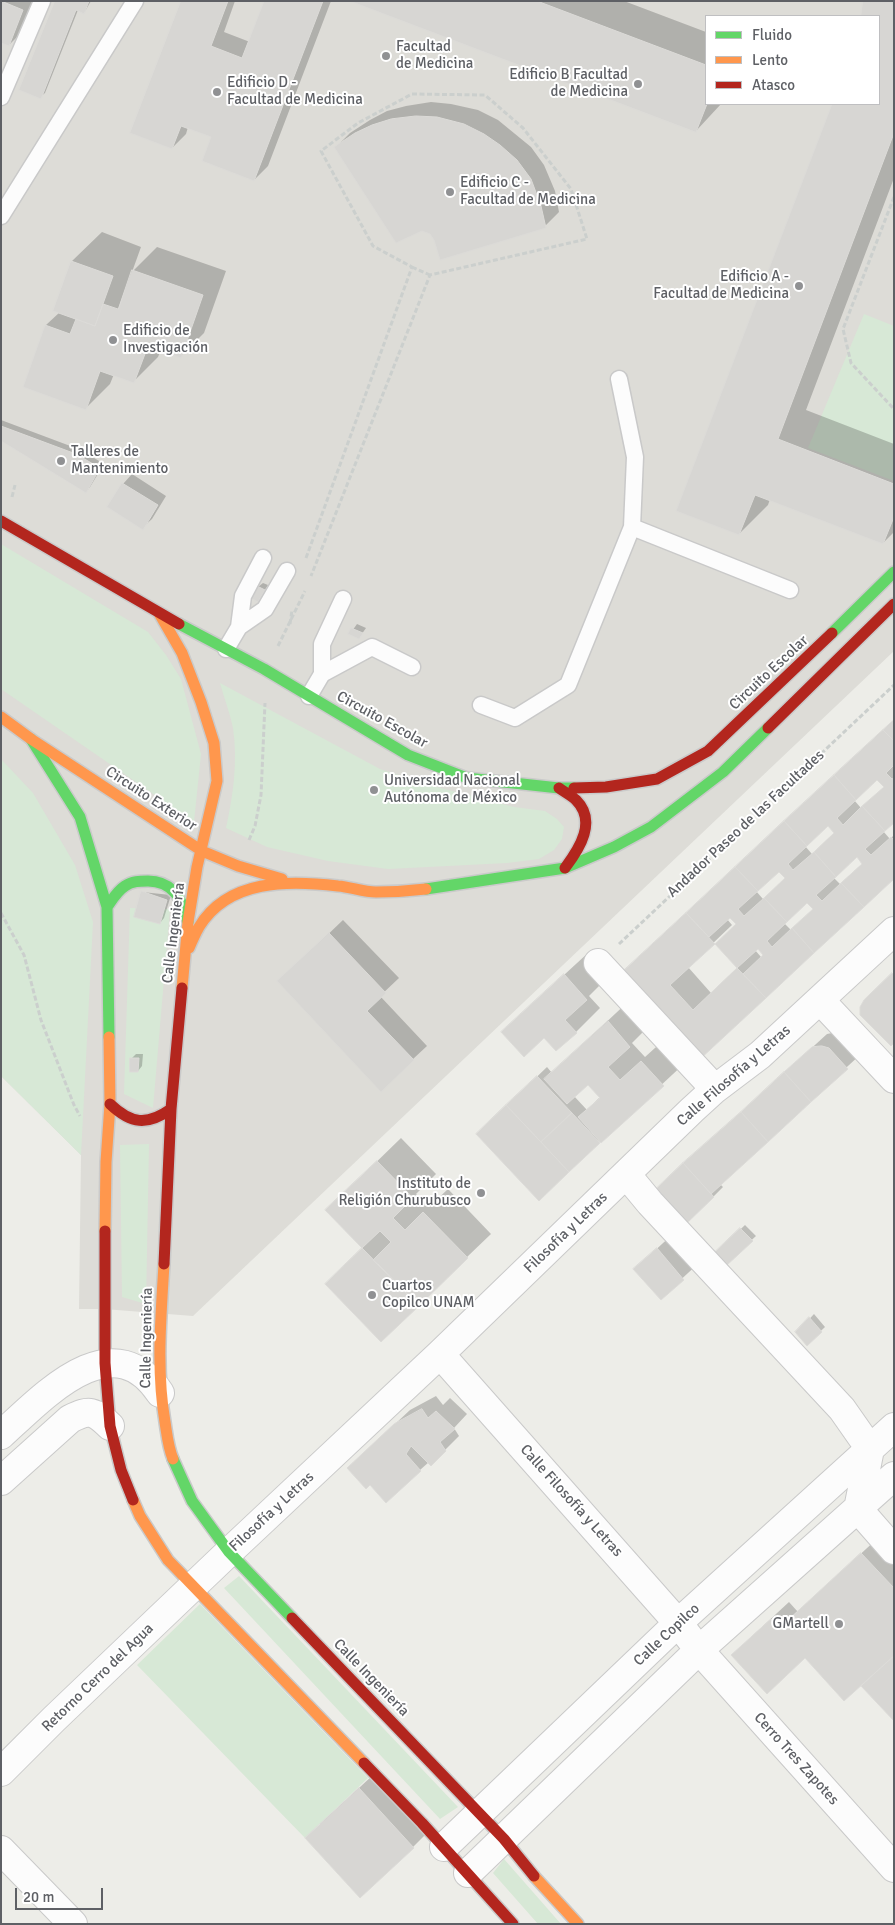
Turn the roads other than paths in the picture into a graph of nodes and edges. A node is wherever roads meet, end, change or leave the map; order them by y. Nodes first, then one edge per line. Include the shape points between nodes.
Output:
1 (42, 1) edge
2 (135, 1) edge
3 (1, 97) edge
4 (1, 216) edge
5 (619, 379) dead end
6 (1, 521) edge
7 (632, 527) junction
8 (264, 558) dead end
9 (295, 569) road end
10 (894, 572) edge
11 (790, 590) dead end
12 (343, 599) dead end
13 (894, 604) edge
14 (159, 614) junction
15 (239, 626) junction
16 (226, 649) junction
17 (412, 667) dead end
18 (322, 674) junction
19 (309, 696) junction
20 (481, 705) dead end
21 (1, 717) edge
22 (31, 739) junction
23 (559, 788) junction
24 (202, 851) junction
25 (565, 868) junction
26 (296, 883) junction
27 (107, 908) junction
28 (188, 922) junction
29 (894, 931) edge
30 (184, 961) junction
31 (598, 963) road end
32 (820, 1000) junction
33 (894, 1079) edge
34 (715, 1089) junction
35 (110, 1104) junction
36 (171, 1109) junction
37 (626, 1174) junction
38 (440, 1354) junction
39 (105, 1363) junction
40 (160, 1393) junction
41 (110, 1426) junction
42 (894, 1427) edge
43 (1, 1435) edge
44 (870, 1449) junction
45 (894, 1476) edge
46 (1, 1481) edge
47 (858, 1509) junction
48 (894, 1550) edge
49 (229, 1552) junction
50 (194, 1587) junction
51 (678, 1623) junction
52 (699, 1650) junction
53 (2, 1770) edge
54 (480, 1814) junction
55 (504, 1839) junction
56 (444, 1847) junction
57 (1, 1850) edge
58 (894, 1868) edge
59 (468, 1874) junction
60 (73, 1924) edge
61 (513, 1924) edge
62 (578, 1924) edge

1 - 3 lane
2 - 4 lane
5 - 7 lane via 636,457
6 - 14 street, Circuito Escolar
7 - 11 lane
7 - 20 lane via 568,685 515,718
8 - 15 lane via 243,596
9 - 15 lane via 265,609
10 - 23 street, Circuito Escolar via 708,751 657,779 606,787
12 - 18 lane via 322,644
13 - 25 street via 723,772 651,827
14 - 16 street, Circuito Escolar
14 - 24 street, Calle Ingeniería via 182,653 214,743 216,781
15 - 16 lane
16 - 19 street, Circuito Escolar
17 - 18 lane via 372,647
18 - 19 lane
19 - 23 street, Circuito Escolar via 408,755 467,778
21 - 22 street, Circuito Exterior
22 - 24 street, Circuito Exterior
22 - 27 street via 80,818
23 - 25 street via 577,801 586,817 586,834
24 - 26 street, Circuito Exterior via 238,866
24 - 28 street, Calle Ingeniería
25 - 26 street via 410,890 374,892
26 - 30 street via 261,885 228,899 200,926
27 - 28 street via 121,888 135,881 153,880 166,884 179,895 186,907
27 - 35 street
28 - 30 street, Calle Ingeniería
29 - 32 street, Calle Filosofía y Letras
30 - 36 street, Calle Ingeniería
31 - 34 street
32 - 33 street
32 - 34 street, Calle Filosofía y Letras via 760,1055
34 - 37 street, Calle Filosofía y Letras
35 - 36 street via 123,1116 140,1122 151,1121
35 - 39 street via 106,1162
36 - 40 street, Calle Ingeniería
37 - 38 street, Filosofía y Letras
37 - 44 street via 842,1409
38 - 49 street, Filosofía y Letras
38 - 51 street, Calle Filosofía y Letras
39 - 40 street via 138,1370 151,1379
39 - 41 street
39 - 43 street via 73,1375
40 - 49 street, Calle Ingeniería via 169,1449 192,1501
41 - 46 street via 98,1414 82,1413
41 - 50 street via 121,1470 140,1516 168,1560
42 - 44 street, Calle Copilco
44 - 47 street
44 - 51 street, Calle Copilco
45 - 47 street
47 - 48 street
47 - 52 street
49 - 50 street, Filosofía y Letras
49 - 54 street, Calle Ingeniería
50 - 53 street, Retorno Cerro del Agua
50 - 56 street
51 - 52 street, Calle Filosofía y Letras
51 - 54 street, Calle Copilco
52 - 55 street
52 - 58 street, Cerro Tres Zapotes
54 - 55 street, Calle Ingeniería
54 - 56 street, Calle Copilco
55 - 59 street
55 - 62 street, Calle Ingeniería
56 - 59 street
57 - 60 street
59 - 61 street

